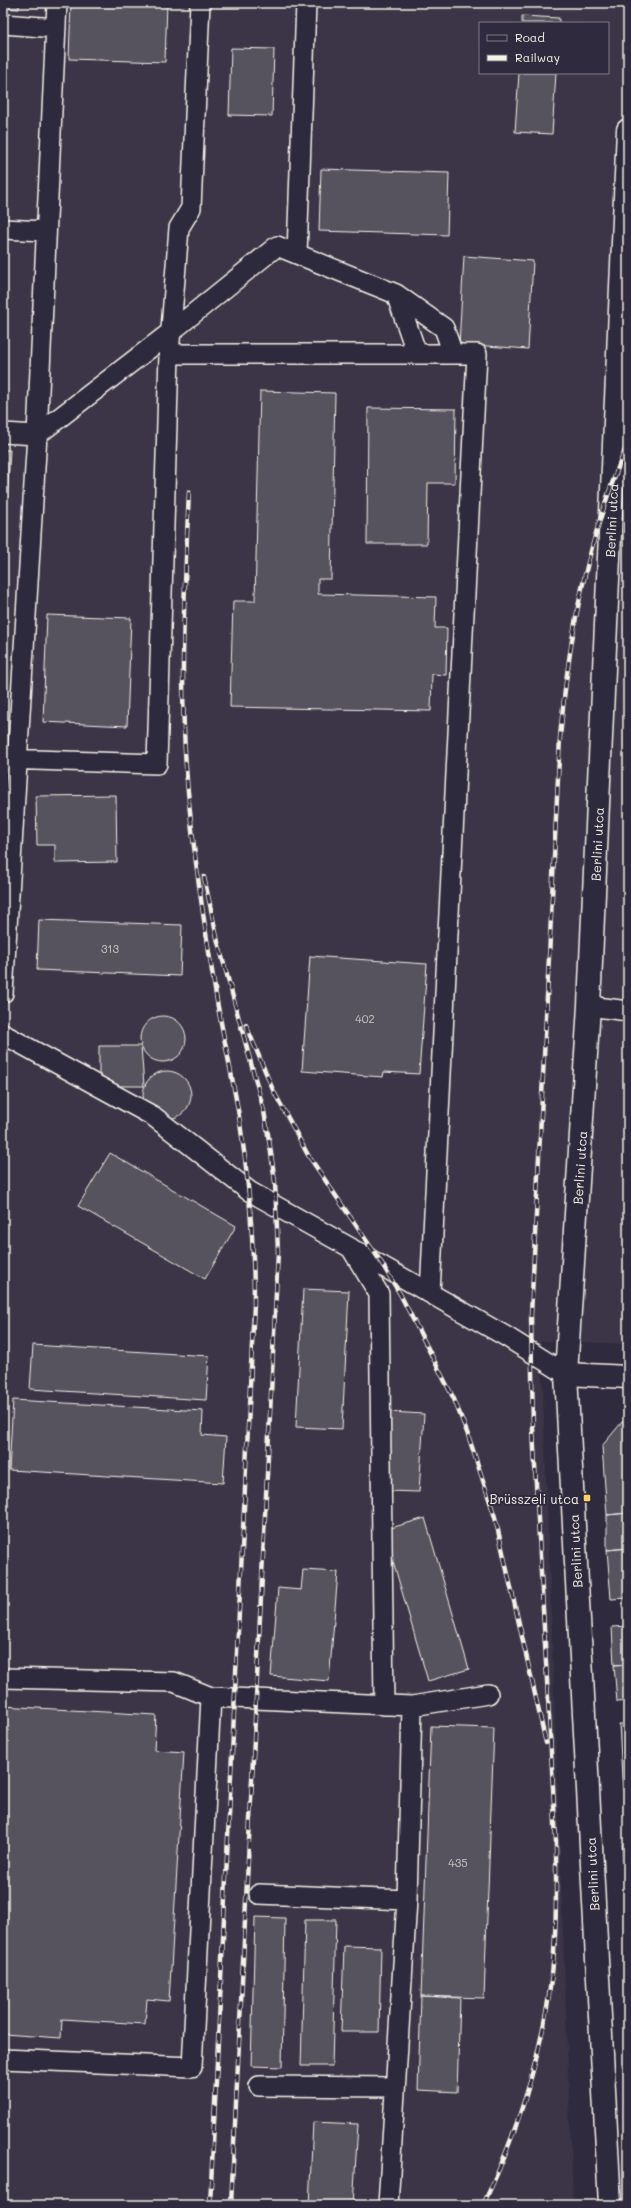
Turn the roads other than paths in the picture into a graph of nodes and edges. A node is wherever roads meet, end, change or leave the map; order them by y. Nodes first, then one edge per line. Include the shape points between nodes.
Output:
1 (57, 3) edge
2 (200, 3) edge
3 (306, 3) edge
4 (3, 24) edge
5 (56, 28) junction
6 (628, 130) edge
7 (3, 229) edge
8 (45, 230) junction
9 (297, 254) junction
10 (396, 294) junction
11 (172, 331) junction
12 (169, 354) junction
13 (417, 354) junction
14 (453, 354) junction
15 (3, 433) edge
16 (37, 435) junction
17 (9, 760) edge
18 (3, 993) edge
19 (589, 1006) junction
20 (628, 1011) edge
21 (3, 1034) edge
22 (351, 1248) junction
23 (430, 1293) junction
24 (566, 1374) junction
25 (628, 1377) edge
26 (3, 1678) edge
27 (488, 1694) dead end
28 (211, 1697) junction
29 (384, 1705) junction
30 (412, 1706) junction
31 (259, 1894) dead end
32 (407, 1900) junction
33 (3, 2059) edge
34 (259, 2086) dead end
35 (395, 2087) junction
36 (388, 2205) edge
37 (610, 2205) edge

1 - 5 lane
2 - 11 lane via 191,208 179,228
3 - 9 lane
4 - 5 lane
5 - 8 lane
6 - 19 street, Berlini utca
7 - 8 lane
8 - 16 lane
9 - 10 lane
9 - 11 lane via 278,246
10 - 13 lane
10 - 14 lane via 444,328
11 - 12 lane
11 - 16 lane
12 - 13 lane
12 - 17 lane via 157,764
13 - 14 lane
14 - 23 lane via 477,354
15 - 16 lane
16 - 17 lane
17 - 18 lane
19 - 20 lane
19 - 24 street, Berlini utca
21 - 22 lane via 153,1116 249,1190
22 - 23 lane
22 - 29 lane via 379,1294
23 - 24 lane
24 - 25 street
24 - 37 street, Berlini utca
26 - 28 lane via 174,1682
27 - 30 lane
28 - 29 lane
28 - 33 lane via 192,2067
29 - 30 lane
30 - 32 lane
31 - 32 lane
32 - 35 lane
34 - 35 lane
35 - 36 lane

